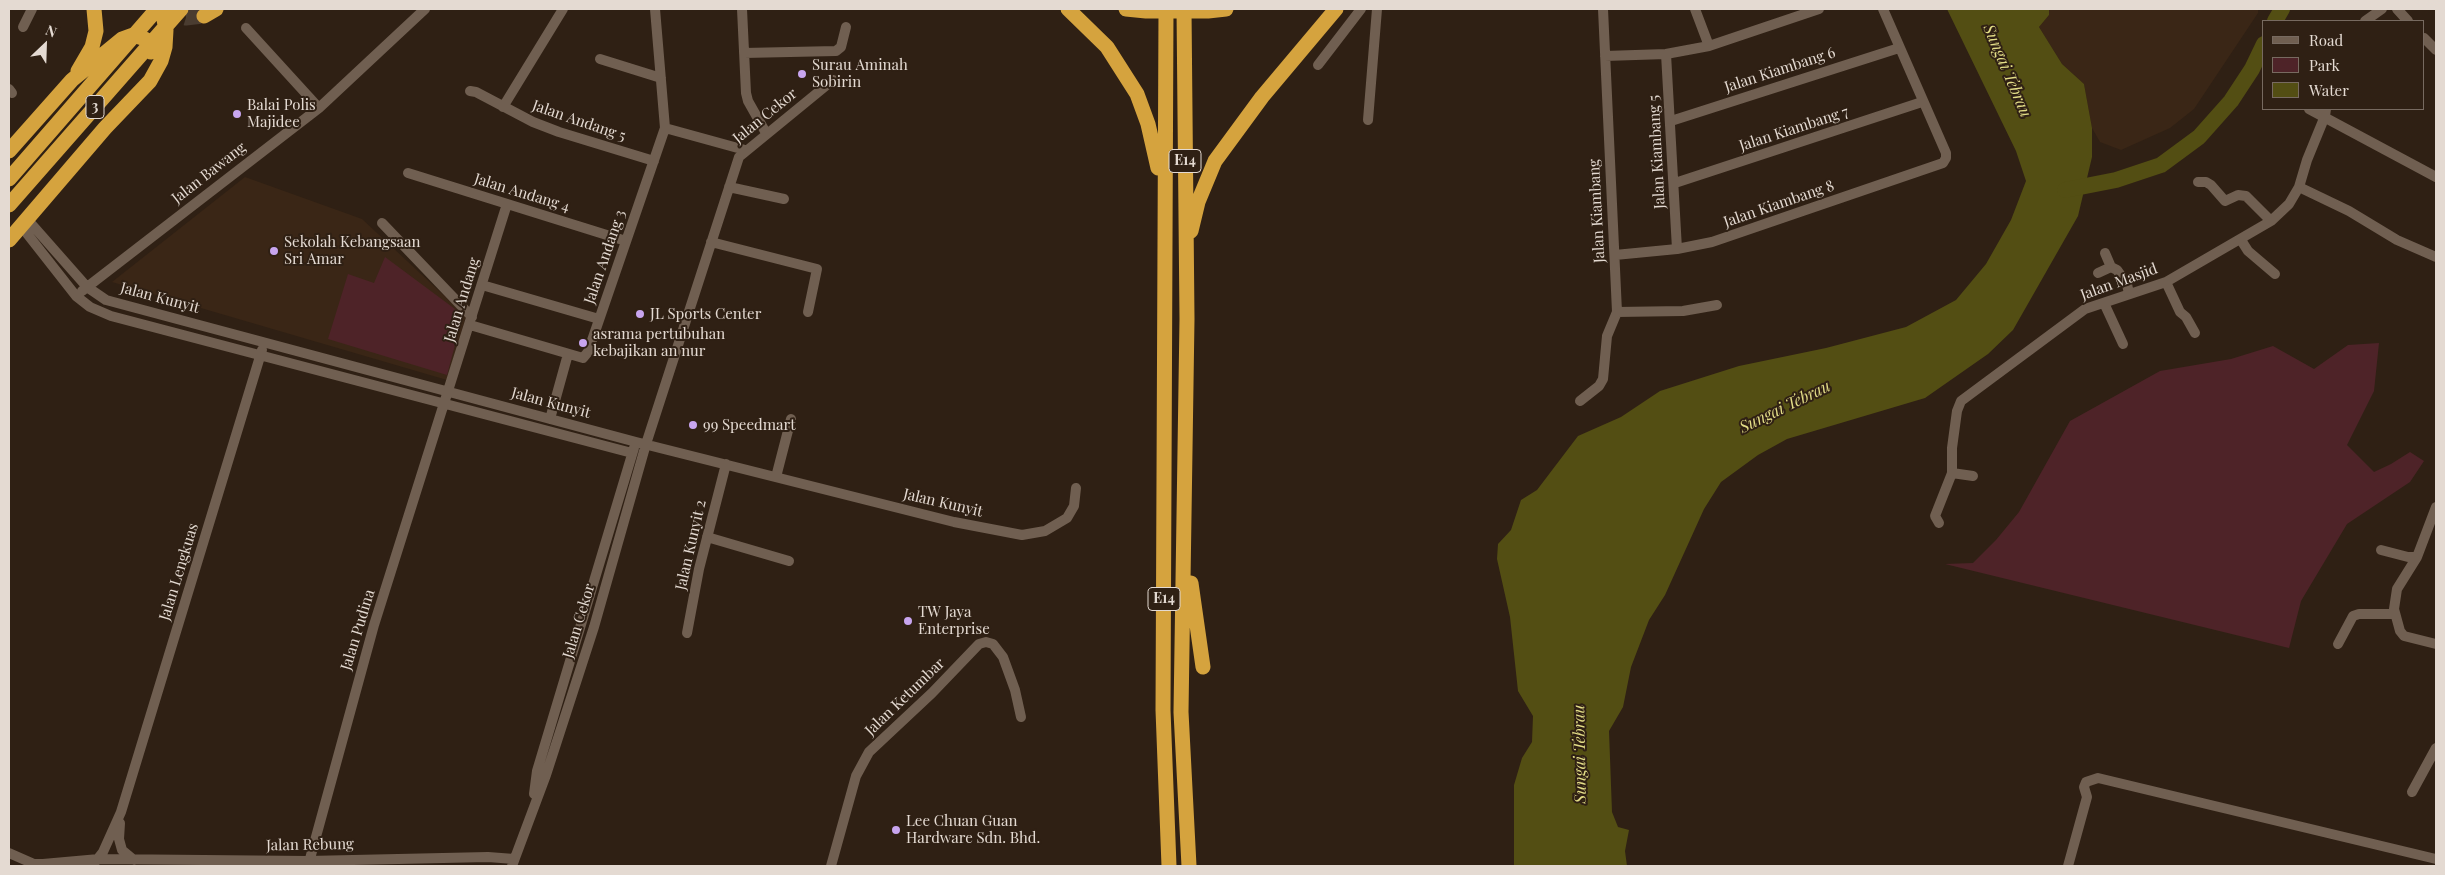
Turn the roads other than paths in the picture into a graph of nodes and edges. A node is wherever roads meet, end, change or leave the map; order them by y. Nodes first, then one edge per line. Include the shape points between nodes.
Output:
1 (32, 9) edge
2 (94, 9) edge
3 (157, 9) edge
4 (162, 9) edge
5 (181, 9) edge
6 (425, 9) edge
7 (563, 9) edge
8 (655, 9) edge
9 (742, 9) edge
10 (1068, 9) edge
11 (1126, 9) edge
12 (1166, 9) edge
13 (1184, 9) edge
14 (1226, 9) edge
15 (1336, 9) edge
16 (1361, 9) edge
17 (1377, 9) edge
18 (1604, 9) edge
19 (1694, 9) edge
20 (1819, 9) edge
21 (1883, 9) edge
22 (2382, 9) edge
23 (2397, 9) edge
24 (2366, 20) edge
25 (2407, 20) edge
26 (23, 27) dead end
27 (846, 27) dead end
28 (246, 28) dead end
29 (2425, 39) edge
30 (1709, 46) junction
31 (1899, 48) junction
32 (2436, 50) edge
33 (744, 53) junction
34 (1666, 54) junction
35 (1605, 56) junction
36 (600, 60) dead end
37 (1318, 65) dead end
38 (661, 78) junction
39 (72, 80) junction
40 (833, 80) dead end
41 (470, 91) dead end
42 (132, 100) junction
43 (1922, 102) junction
44 (503, 107) junction
45 (319, 108) junction
46 (2325, 113) edge
47 (1368, 120) dead end
48 (1671, 122) junction
49 (665, 128) junction
50 (766, 133) junction
51 (745, 150) junction
52 (9, 151) edge
53 (654, 161) junction
54 (408, 173) dead end
55 (2436, 177) edge
56 (9, 179) edge
57 (2198, 182) dead end
58 (1675, 183) junction
59 (729, 187) junction
60 (2299, 187) junction
61 (1163, 189) junction
62 (784, 200) dead end
63 (507, 204) junction
64 (9, 205) edge
65 (2271, 221) junction
66 (24, 223) junction
67 (382, 223) dead end
68 (9, 240) edge
69 (2241, 240) junction
70 (626, 241) junction
71 (711, 242) junction
72 (1677, 249) junction
73 (2105, 253) dead end
74 (1186, 254) junction
75 (1615, 255) junction
76 (2436, 257) edge
77 (2111, 267) junction
78 (2098, 273) dead end
79 (2275, 274) dead end
80 (2166, 282) junction
81 (482, 285) junction
82 (87, 287) junction
83 (2130, 294) junction
84 (76, 296) junction
85 (2104, 303) junction
86 (1717, 305) dead end
87 (808, 312) dead end
88 (1617, 312) junction
89 (600, 319) junction
90 (471, 321) junction
91 (2196, 333) dead end
92 (264, 342) junction
93 (2123, 344) dead end
94 (568, 354) junction
95 (260, 356) junction
96 (449, 392) junction
97 (1580, 401) dead end
98 (445, 404) junction
99 (550, 419) junction
100 (792, 419) dead end
101 (641, 443) junction
102 (614, 448) junction
103 (632, 453) junction
104 (726, 464) junction
105 (627, 472) junction
106 (1952, 473) junction
107 (1973, 476) dead end
108 (776, 477) junction
109 (1076, 488) dead end
110 (2436, 507) edge
111 (1939, 523) dead end
112 (707, 537) junction
113 (1185, 537) junction
114 (2381, 550) dead end
115 (2418, 557) junction
116 (789, 561) dead end
117 (2395, 614) junction
118 (687, 633) dead end
119 (2338, 644) dead end
120 (2436, 644) edge
121 (1203, 667) dead end
122 (1021, 717) dead end
123 (2436, 748) edge
124 (2412, 792) dead end
125 (533, 805) junction
126 (121, 812) junction
127 (9, 853) edge
128 (134, 860) junction
129 (2436, 860) edge
130 (96, 862) edge
131 (308, 864) edge
132 (514, 864) edge
133 (831, 866) edge
134 (1169, 866) edge
135 (1189, 866) edge
136 (2068, 866) edge

1 - 26 street
2 - 39 highway via 96,31 92,47
3 - 56 highway, 3
4 - 42 highway via 166,30 161,61 150,81
5 - 64 highway, 3
6 - 45 street, Jalan Bawang
7 - 44 street
8 - 38 street, Jalan Andang 3
9 - 33 street
10 - 61 highway via 1107,47 1137,94 1148,124
11 - 14 highway
12 - 61 highway, E14
13 - 74 highway, E14
15 - 74 highway via 1262,97 1215,161 1198,202
16 - 37 street
17 - 47 street
18 - 35 street, Jalan Kiambang
19 - 30 street
20 - 30 street
21 - 31 street
22 - 24 street
23 - 25 street
27 - 33 street via 841,48 836,51
28 - 45 street
29 - 32 street
30 - 34 street
31 - 43 street
31 - 48 street, Jalan Kiambang 6
33 - 50 street via 748,101
34 - 35 street
34 - 48 street, Jalan Kiambang 5
35 - 75 street, Jalan Kiambang
36 - 38 street
38 - 49 street, Jalan Andang 3
39 - 42 highway via 122,39 133,36 145,39 152,53
39 - 52 highway
40 - 50 street, Jalan Cekor
41 - 44 street, Jalan Andang 5
42 - 66 highway via 104,128
43 - 58 street, Jalan Kiambang 7
43 - 72 street, Jalan Kiambang 8 via 1946,158 1943,163 1712,242
44 - 53 street, Jalan Andang 5 via 558,132
45 - 82 street, Jalan Bawang
46 - 55 street
46 - 60 street, Jalan Masjid
48 - 58 street, Jalan Kiambang 5
49 - 51 street
49 - 53 street, Jalan Andang 3
50 - 51 street, Jalan Cekor
51 - 59 street, Jalan Cekor via 739,157
53 - 70 street, Jalan Andang 3
54 - 63 street, Jalan Andang 4
57 - 65 street via 2211,185 2225,201 2238,195 2246,196
58 - 72 street, Jalan Kiambang 5
59 - 62 street
59 - 71 street, Jalan Cekor
60 - 65 street, Jalan Masjid via 2290,204
60 - 76 street via 2349,211 2396,240
61 - 134 highway, E14 via 1163,710
63 - 70 street, Jalan Andang 4
63 - 81 street, Jalan Andang
65 - 69 street, Jalan Masjid
66 - 68 highway
66 - 82 street, Jalan Kunyit
66 - 84 street, Jalan Kunyit
67 - 90 street
69 - 79 street via 2248,251
69 - 80 street, Jalan Masjid
70 - 89 street, Jalan Andang 3
71 - 87 street via 817,269
71 - 101 street, Jalan Cekor
72 - 75 street, Jalan Kiambang 8
73 - 77 street
74 - 113 highway, E14
75 - 88 street, Jalan Kiambang
77 - 78 street
77 - 83 street via 2121,275
80 - 83 street, Jalan Masjid
80 - 91 street via 2180,312
81 - 89 street
81 - 90 street, Jalan Andang
82 - 84 street, Jalan Bawang
82 - 92 street, Jalan Kunyit via 106,300
83 - 85 street, Jalan Masjid
84 - 95 street, Jalan Kunyit via 90,307 111,316
85 - 93 street
85 - 106 street, Jalan Masjid via 2085,309 1961,401 1952,448
86 - 88 street via 1683,311
88 - 97 street via 1607,336 1603,379
89 - 94 street, Jalan Andang 3 via 583,358
90 - 94 street, Jalan Andang 3
90 - 96 street, Jalan Andang
92 - 95 street, Jalan Lengkuas
92 - 96 street, Jalan Kunyit
94 - 99 street
95 - 98 street, Jalan Kunyit
95 - 126 street, Jalan Lengkuas
96 - 98 street, Jalan Andang
96 - 99 street, Jalan Kunyit
98 - 102 street, Jalan Kunyit
98 - 131 street, Jalan Pudina via 374,625
99 - 101 street, Jalan Kunyit
100 - 108 street
101 - 103 street
101 - 104 street, Jalan Kunyit
101 - 125 street, Jalan Cekor via 594,627 546,775
102 - 103 street, Jalan Kunyit
102 - 105 street via 624,460
103 - 105 street, Jalan Cekor
104 - 108 street, Jalan Kunyit
104 - 112 street, Jalan Kunyit 2
105 - 125 street, Jalan Cekor via 537,771
106 - 107 street
106 - 111 street, Jalan Masjid via 1935,516
108 - 109 street, Jalan Kunyit via 954,522 1022,535 1046,532 1067,518 1074,506
110 - 115 street
112 - 116 street
112 - 118 street, Jalan Kunyit 2
113 - 121 highway
113 - 135 highway, E14 via 1181,712
114 - 115 street
115 - 117 street via 2397,588
117 - 119 street via 2353,616
117 - 120 street via 2404,636
122 - 133 street, Jalan Ketumbar via 1003,657 993,644 979,644 869,752 856,776
123 - 124 street
125 - 132 street, Jalan Cekor
126 - 128 street, Jalan Lengkuas via 119,839 122,850
126 - 130 street, Jalan Lengkuas
127 - 130 street, Jalan Rebung via 34,864
128 - 130 street, Jalan Rebung
128 - 131 street, Jalan Rebung
129 - 136 street via 2108,780 2088,779 2084,787 2087,797
131 - 132 street, Jalan Rebung via 470,857

